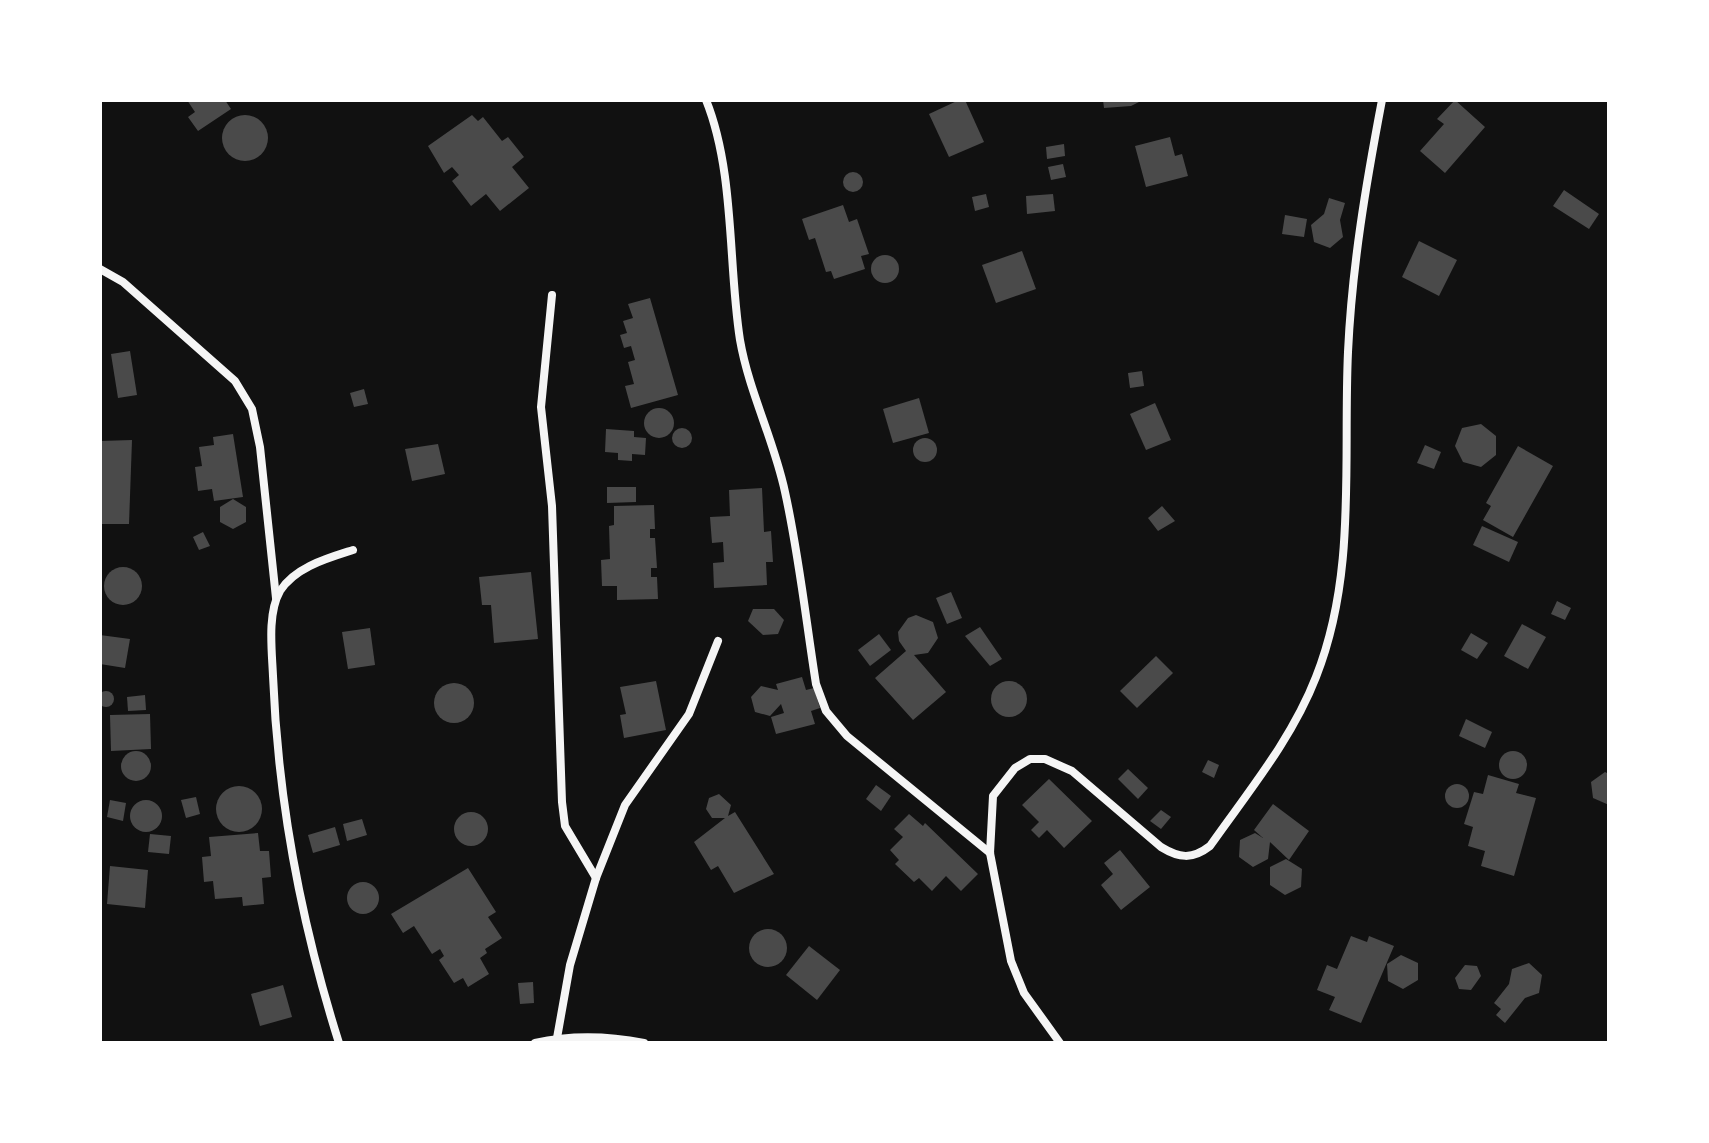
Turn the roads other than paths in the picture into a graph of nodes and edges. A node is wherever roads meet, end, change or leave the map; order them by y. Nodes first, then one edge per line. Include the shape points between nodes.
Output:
1 (706, 100) edge
2 (1382, 100) edge
3 (100, 269) edge
4 (552, 295) dead end
5 (353, 550) dead end
6 (277, 598) junction
7 (718, 641) dead end
8 (990, 853) junction
9 (596, 878) junction
10 (557, 1038) junction
11 (339, 1043) edge
12 (535, 1043) edge
13 (644, 1043) edge
14 (1060, 1043) edge

1 - 8 street via 721,159 746,370 785,491 816,684 826,711 847,736
2 - 8 street via 1354,263 1339,591 1317,676 1301,711 1218,834 1198,855 1175,856 1072,771 1045,759 1030,759 999,784 989,810
3 - 6 street via 123,282 235,381 252,409
4 - 9 street via 541,407 552,506 562,802 565,826
5 - 6 street via 315,563
6 - 11 street via 272,642 284,817 315,969
7 - 9 street via 689,714 638,783
8 - 14 street via 1011,961 1024,993
9 - 10 street via 570,965
10 - 12 street
10 - 13 street

